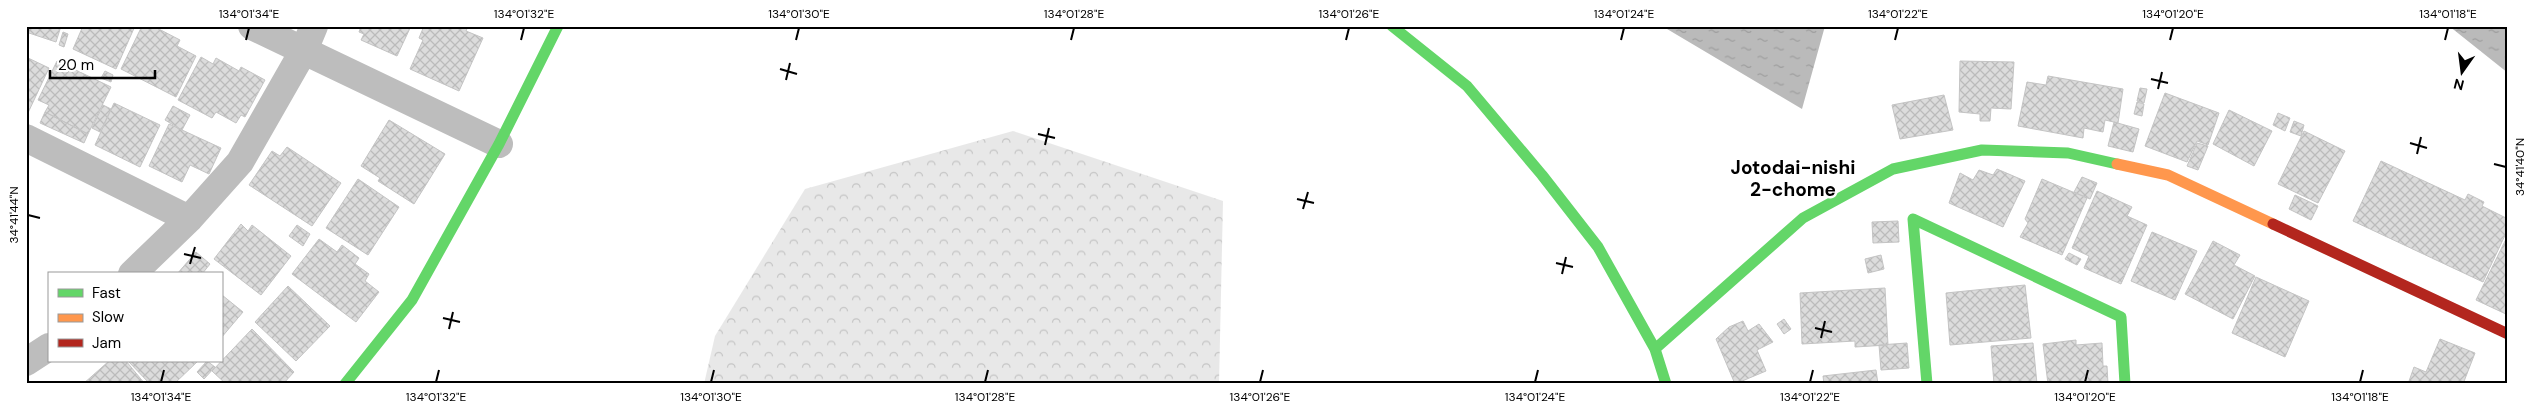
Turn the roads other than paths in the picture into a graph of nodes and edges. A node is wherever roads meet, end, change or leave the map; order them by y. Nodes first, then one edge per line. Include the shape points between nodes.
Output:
1 (252, 26) edge
2 (558, 26) edge
3 (1392, 26) edge
4 (309, 38) edge
5 (26, 138) edge
6 (499, 144) junction
7 (188, 219) junction
8 (134, 272) edge
9 (2508, 334) edge
10 (48, 348) edge
11 (1655, 349) junction
12 (26, 362) edge
13 (345, 384) edge
14 (1666, 384) edge
15 (1928, 384) edge
16 (2126, 384) edge

1 - 4 street
2 - 6 street
3 - 11 street via 1467,86 1542,175 1598,247
4 - 6 street
4 - 7 street via 240,162
5 - 7 street
6 - 13 street via 412,300
7 - 8 street
9 - 11 street via 2168,175 2068,153 1982,150 1893,169 1803,218
10 - 12 street
11 - 14 street
15 - 16 street via 1913,219 2121,316

